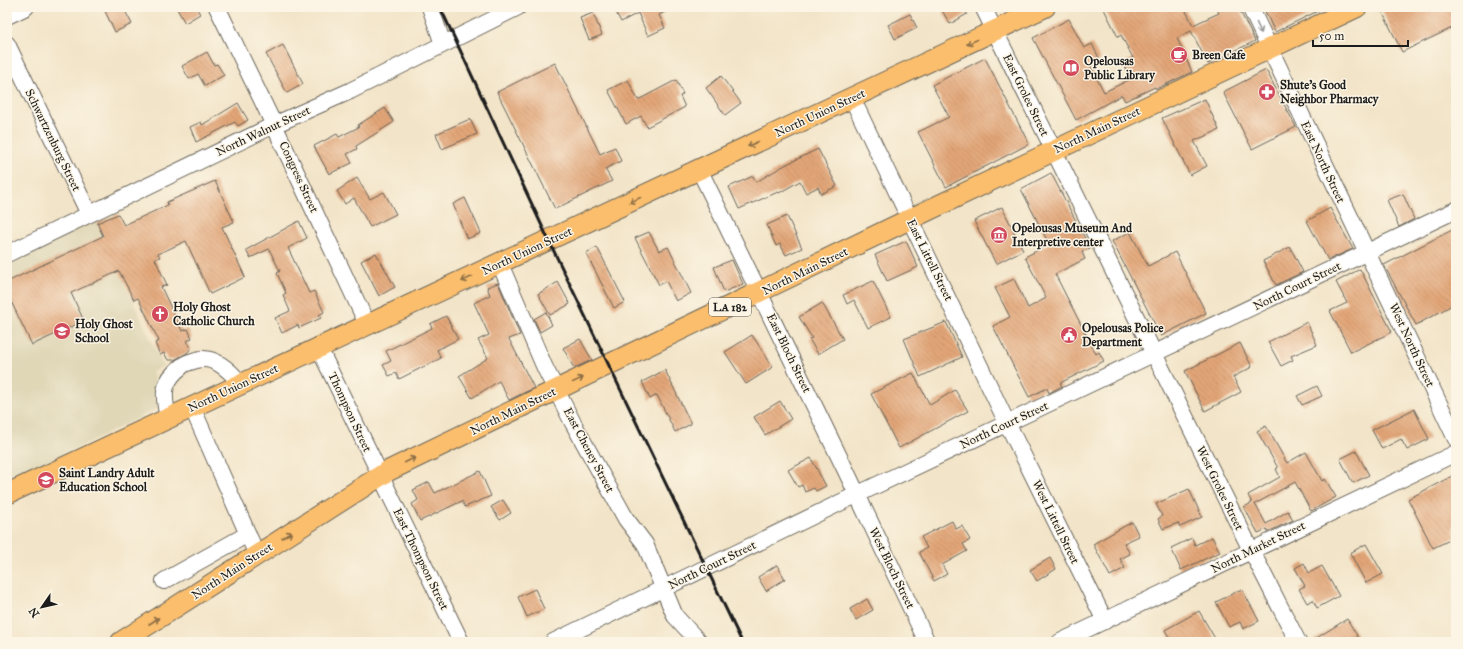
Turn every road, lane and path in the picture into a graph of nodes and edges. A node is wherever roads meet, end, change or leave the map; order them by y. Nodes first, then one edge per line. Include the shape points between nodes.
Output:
1 (26, 7) edge
2 (217, 7) edge
3 (430, 7) edge
4 (518, 7) edge
5 (983, 7) edge
6 (1045, 7) edge
7 (1250, 7) edge
8 (1357, 7) edge
9 (7, 16) edge
10 (995, 31) junction
11 (7, 44) edge
12 (443, 44) junction
13 (1269, 48) junction
14 (852, 98) junction
15 (274, 125) junction
16 (1054, 151) junction
17 (699, 169) junction
18 (1456, 210) edge
19 (89, 214) junction
20 (910, 219) junction
21 (1366, 252) junction
22 (7, 254) edge
23 (500, 264) junction
24 (760, 293) junction
25 (368, 326) junction
26 (319, 348) junction
27 (1155, 354) junction
28 (241, 384) junction
29 (558, 389) junction
30 (192, 407) junction
31 (168, 418) junction
32 (1007, 423) junction
33 (1456, 439) edge
34 (1456, 453) edge
35 (380, 476) junction
36 (7, 494) edge
37 (856, 495) junction
38 (248, 534) junction
39 (1251, 550) junction
40 (257, 555) junction
41 (164, 581) dead end
42 (664, 588) junction
43 (1105, 621) junction
44 (122, 642) edge
45 (460, 642) edge
46 (553, 642) edge
47 (699, 642) edge
48 (927, 642) edge
49 (1060, 642) edge
50 (1298, 642) edge

1 - 9 street
2 - 15 street, Congress Street
3 - 12 street
4 - 12 street, North Walnut Street
5 - 10 street, East Grolee Street
6 - 10 main road, North Union Street
7 -> 13 street, East North Street
8 - 13 main road, North Main Street / LA 182
10 -> 14 main road, North Union Street
10 - 16 street, East Grolee Street
11 - 19 street, Schwartzenburg Street
12 - 15 street, North Walnut Street via 350,91
13 - 16 main road, North Main Street / LA 182
13 - 21 street, East North Street
14 -> 17 main road, North Union Street
14 - 20 street, East Littell Street
15 - 19 street, North Walnut Street
15 - 25 street, Congress Street
16 - 20 main road, North Main Street / LA 182
16 - 27 street, East Grolee Street
17 -> 23 main road, North Union Street
17 - 24 street, East Bloch Street
18 - 21 street, North Court Street
19 - 22 street, North Walnut Street
20 - 24 main road, North Main Street / LA 182
20 - 32 street, East Littell Street
21 - 27 street, North Court Street
21 - 33 street, West North Street
23 -> 25 main road, North Union Street
23 - 29 street, East Cheney Street via 546,368
29 -> 24 main road, North Main Street / LA 182
24 - 37 street, East Bloch Street
25 - 26 main road, North Union Street
26 - 28 main road, North Union Street
26 - 35 street, Thompson Street
27 - 32 street, North Court Street
27 - 39 street, West Grolee Street
28 - 30 main road, North Union Street
28 - 31 street via 231,372 218,363 203,359 184,364 173,373 164,387
35 -> 29 main road, North Main Street / LA 182
29 - 42 street, East Cheney Street via 573,423 626,520 645,544
30 - 31 main road, North Union Street
30 - 38 street
31 - 36 main road, North Union Street
32 - 37 street, North Court Street
32 - 43 street, West Littell Street
34 - 39 street, North Market Street
40 -> 35 main road, North Main Street / LA 182
35 - 45 street, East Thompson Street
37 - 42 street, North Court Street
37 - 48 street, West Bloch Street
38 - 40 street
38 - 41 street
39 - 43 street, North Market Street
39 - 50 street, West Grolee Street
44 -> 40 main road, North Main Street / LA 182
42 - 46 street, North Court Street
42 - 47 street, East Cheney Street via 675,616
43 - 49 street, North Market Street

